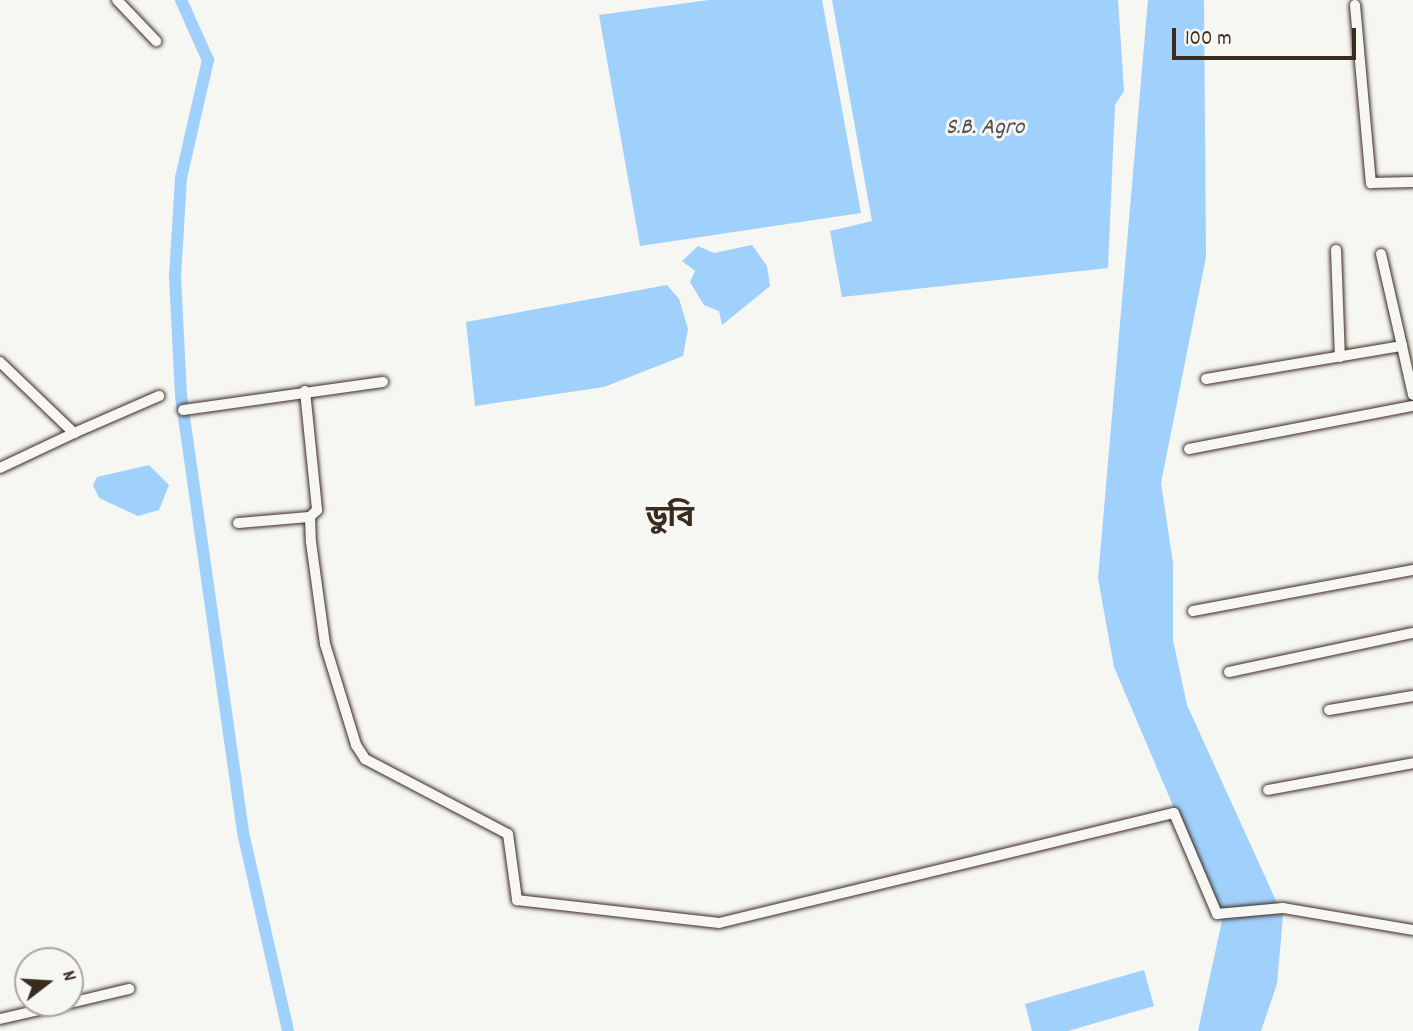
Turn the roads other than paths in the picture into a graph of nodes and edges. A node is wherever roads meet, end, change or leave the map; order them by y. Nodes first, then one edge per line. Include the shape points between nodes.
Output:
1 (117, 0) edge
2 (1355, 5) dead end
3 (156, 41) dead end
4 (1413, 182) edge
5 (1336, 250) dead end
6 (1381, 254) dead end
7 (1402, 346) junction
8 (1340, 357) junction
9 (0, 362) edge
10 (1206, 379) dead end
11 (383, 382) dead end
12 (305, 391) junction
13 (1413, 395) edge
14 (159, 396) dead end
15 (1413, 406) edge
16 (183, 410) dead end
17 (74, 433) junction
18 (1189, 449) dead end
19 (0, 468) edge
20 (310, 517) junction
21 (238, 523) dead end
22 (1413, 569) edge
23 (1193, 611) dead end
24 (1413, 633) edge
25 (1228, 672) dead end
26 (1413, 696) edge
27 (1329, 710) dead end
28 (1413, 763) edge
29 (1268, 790) dead end
30 (1413, 930) edge
31 (129, 989) dead end
32 (84, 1000) edge

1 - 3 street
2 - 4 street via 1371,183
5 - 8 street
6 - 7 street
7 - 8 street
7 - 13 street
8 - 10 street
9 - 17 street
11 - 12 street
12 - 16 street
12 - 20 street via 317,510
14 - 17 street
15 - 18 street
17 - 19 street
20 - 21 street
20 - 30 street via 325,645 356,745 365,759 508,834 517,900 719,923 1174,813 1217,915 1283,908
22 - 23 street
24 - 25 street
26 - 27 street
28 - 29 street
31 - 32 street

